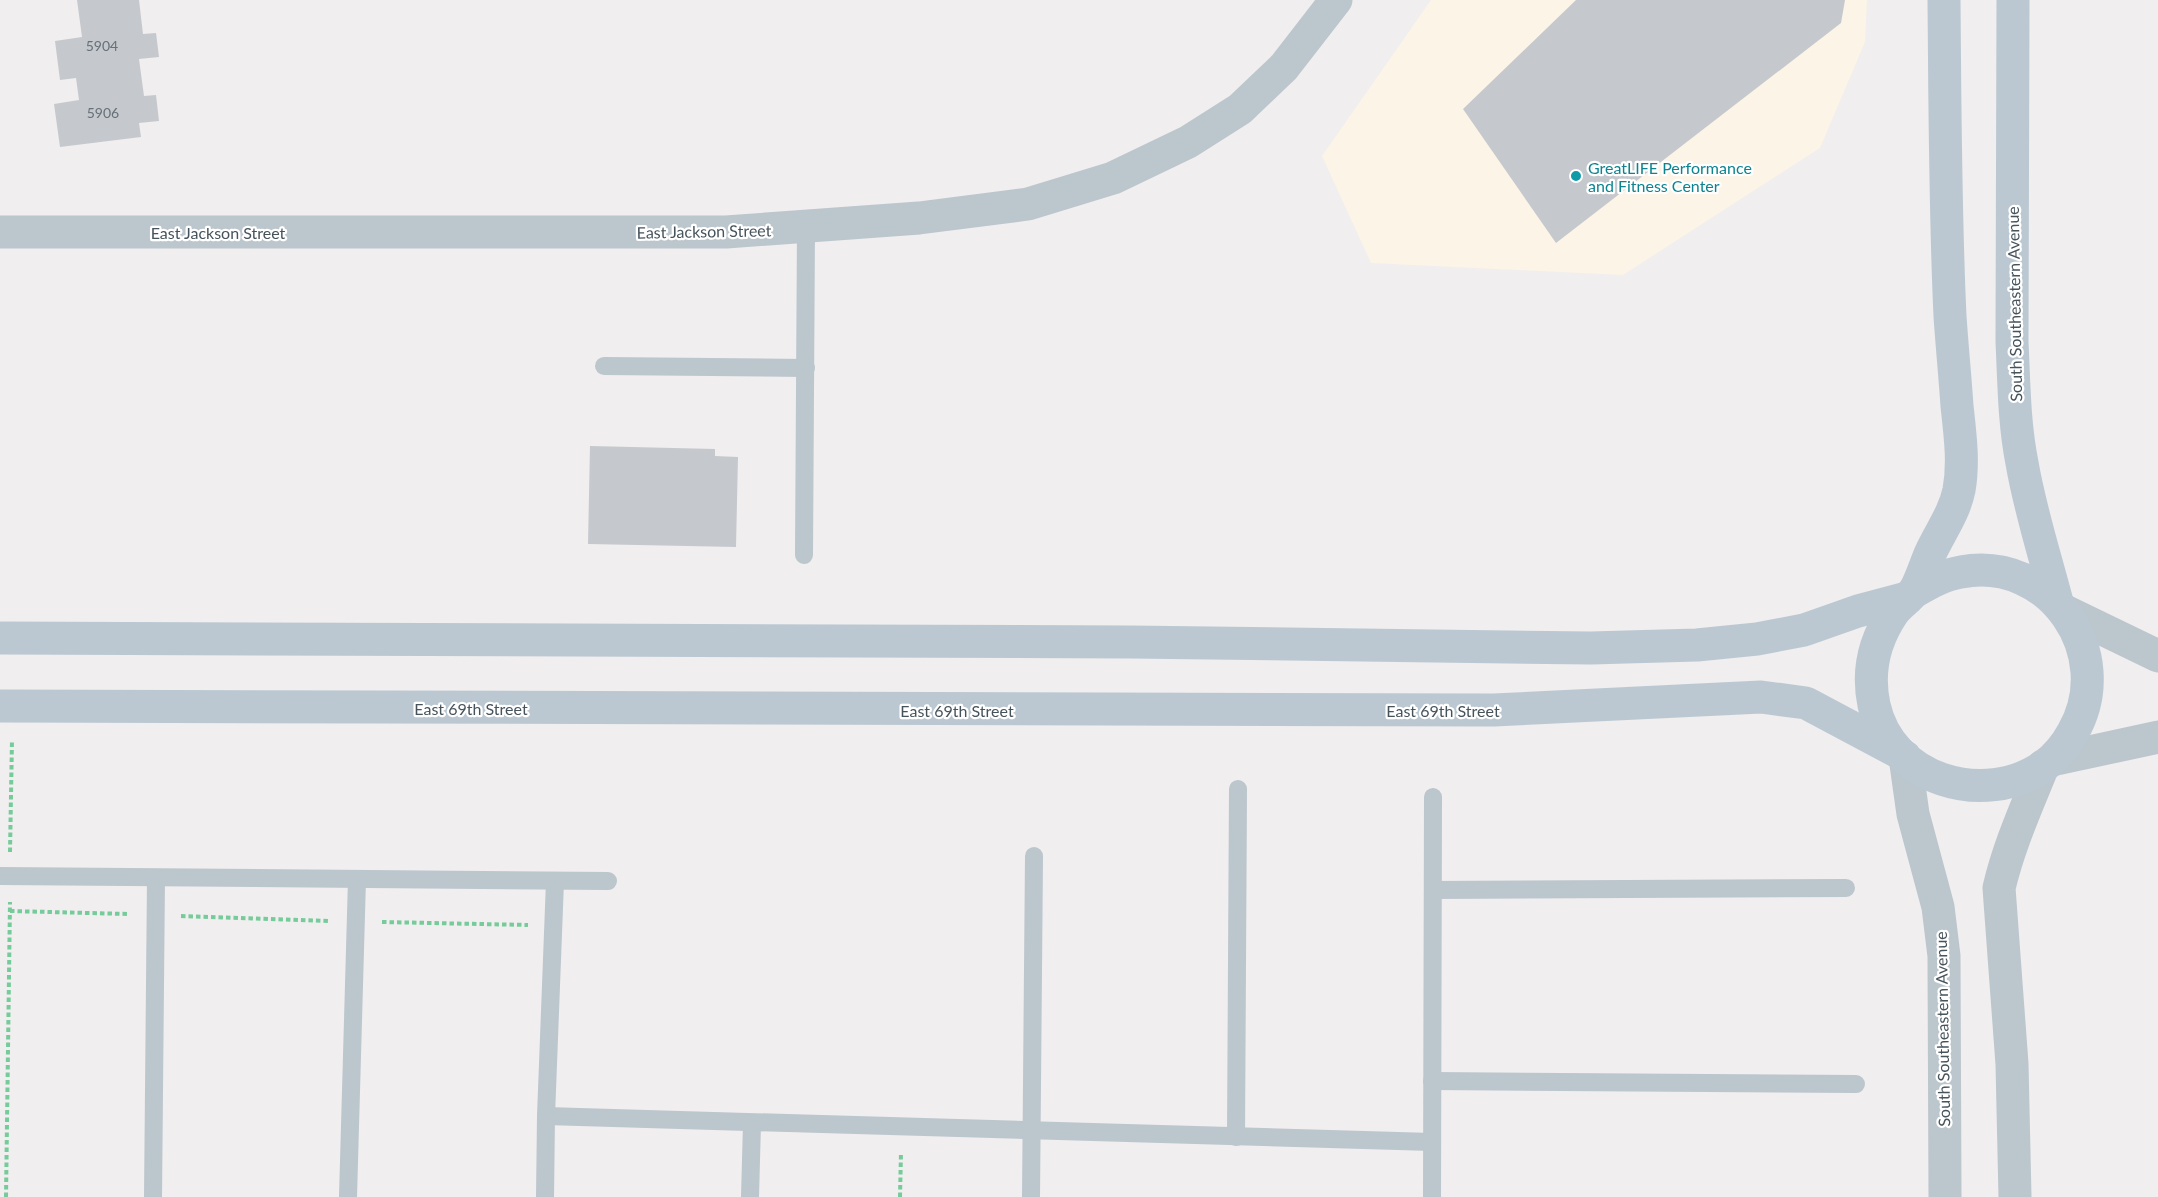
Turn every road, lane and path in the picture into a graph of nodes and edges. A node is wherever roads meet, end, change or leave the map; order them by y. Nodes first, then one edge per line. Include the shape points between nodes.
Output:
1 (1336, 0) edge
2 (1944, 0) edge
3 (2013, 0) edge
4 (806, 227) junction
5 (0, 232) edge
6 (604, 366) dead end
7 (806, 368) junction
8 (804, 555) dead end
9 (1910, 595) junction
10 (2060, 606) junction
11 (0, 638) edge
12 (2158, 656) edge
13 (6, 718) edge
14 (2158, 737) edge
15 (1903, 755) junction
16 (2048, 763) junction
17 (1239, 789) dead end
18 (1433, 797) dead end
19 (1034, 856) dead end
20 (5, 876) edge
21 (156, 878) junction
22 (357, 879) junction
23 (555, 881) junction
24 (608, 882) dead end
25 (1846, 888) dead end
26 (1433, 890) junction
27 (10, 911) junction
28 (156, 915) junction
29 (356, 922) junction
30 (553, 926) junction
31 (1432, 1081) junction
32 (1856, 1084) dead end
33 (546, 1116) junction
34 (752, 1123) junction
35 (902, 1127) junction
36 (1032, 1131) junction
37 (1236, 1137) junction
38 (1432, 1142) junction
39 (6, 1197) edge
40 (153, 1197) edge
41 (348, 1197) edge
42 (545, 1197) edge
43 (750, 1197) edge
44 (900, 1197) edge
45 (1031, 1197) edge
46 (1432, 1197) edge
47 (1945, 1197) edge
48 (2015, 1197) edge

1 - 4 street, East Jackson Street via 1284,67 1240,109 1188,142 1113,178 1028,204
2 - 9 main road via 1947,250 1961,465 1955,508
3 - 10 main road, South Southeastern Avenue via 2012,342 2016,409 2029,499
4 - 5 street, East Jackson Street via 726,232
4 - 7 lane
6 - 7 lane
7 - 8 lane
9 - 10 main road via 1936,579 1987,570 2028,582
9 - 11 main road via 1804,630 1697,645
9 - 15 main road via 1881,633 1873,657 1871,683 1875,709 1885,733
10 - 12 street
10 - 16 main road via 2085,651 2088,675 2079,722
13 - 15 main road, East 69th Street via 1482,710 1761,697 1806,703
13 - 20 path
14 - 16 street
15 - 16 main road via 1920,770 1944,781 1969,786 1995,786 2021,779
15 - 47 street, South Southeastern Avenue via 1913,814 1938,907 1944,956
16 - 48 street via 2015,833 2000,888 2012,1064
17 - 37 lane
18 - 26 lane
19 - 36 lane
20 - 21 lane
20 - 27 path
21 - 22 lane
21 - 28 lane
22 - 23 lane
22 - 29 lane
23 - 24 lane
23 - 30 lane
25 - 26 lane
26 - 31 lane
27 - 28 path
27 - 39 path
28 - 29 path
28 - 40 lane
29 - 30 path
29 - 41 lane
30 - 33 lane
31 - 32 lane
31 - 38 lane
33 - 34 lane
33 - 42 lane
34 - 35 lane
34 - 43 lane
35 - 36 lane
35 - 44 path
36 - 37 lane
36 - 45 lane
37 - 38 lane
38 - 46 lane

